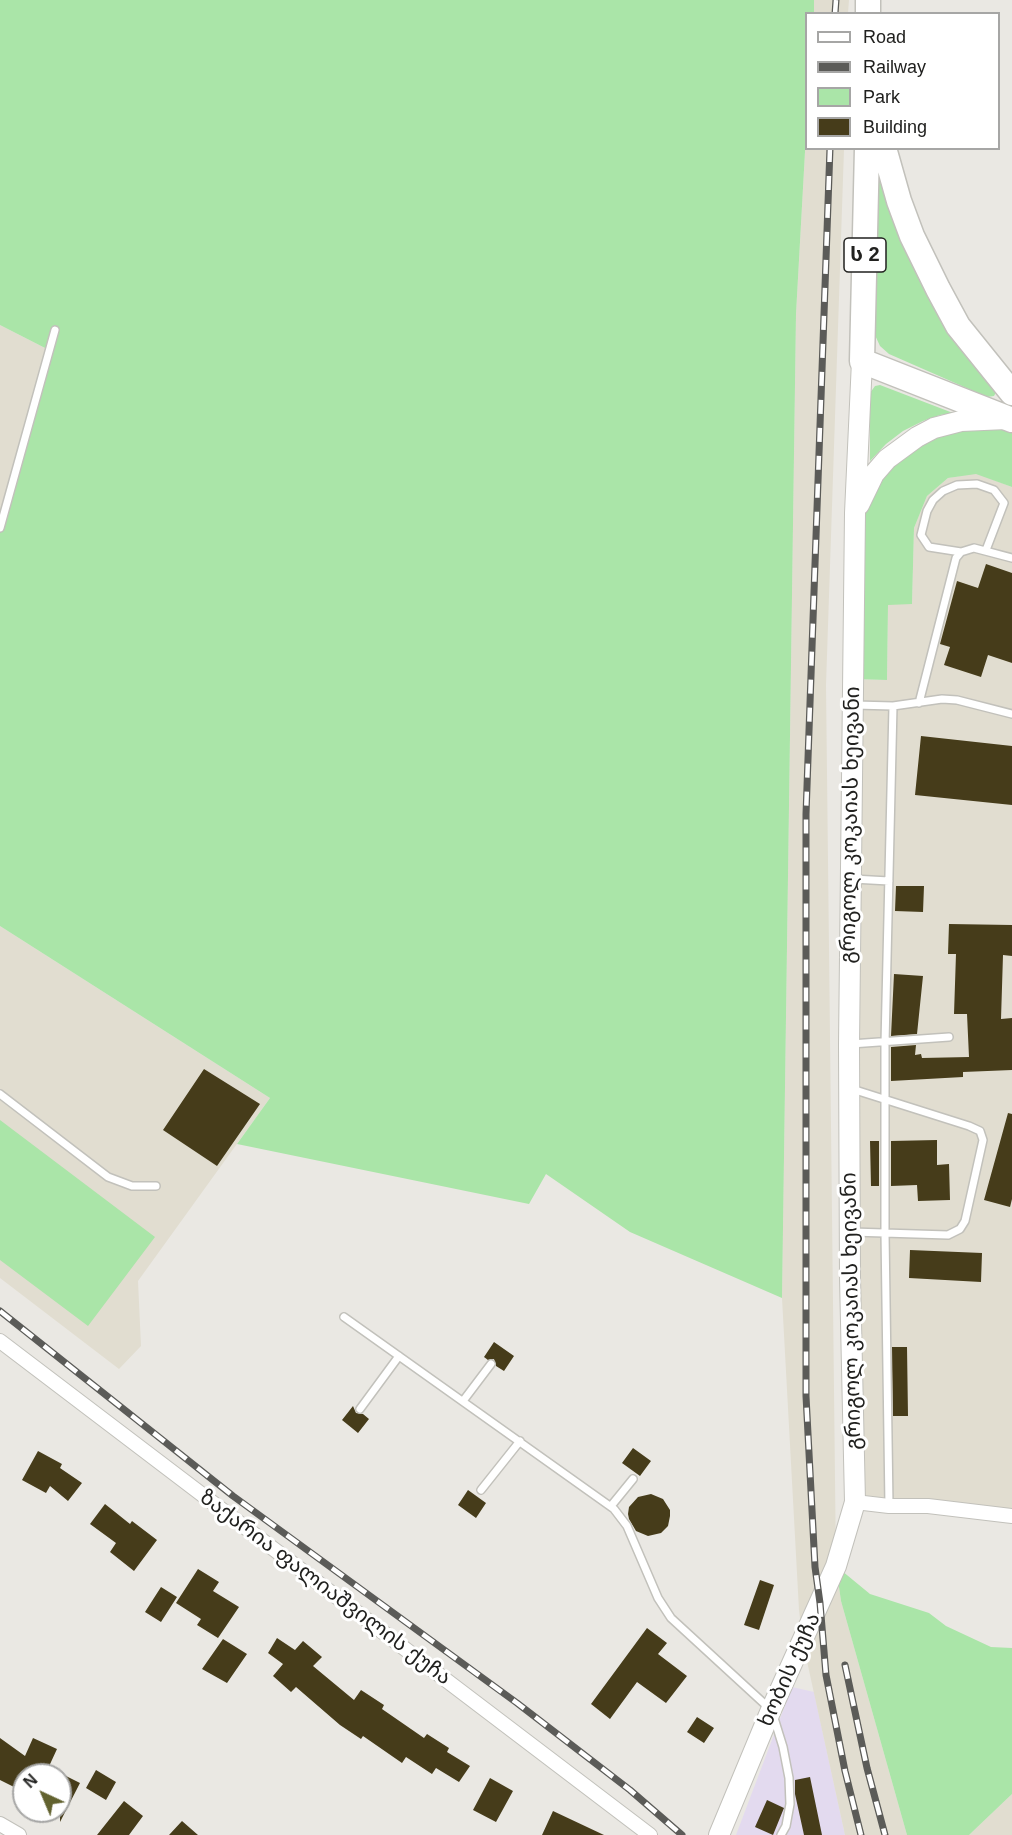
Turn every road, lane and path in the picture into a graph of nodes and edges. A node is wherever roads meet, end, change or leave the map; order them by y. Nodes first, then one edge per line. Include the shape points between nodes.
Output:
1 (867, 150) edge
2 (885, 150) edge
3 (55, 330) dead end
4 (862, 361) junction
5 (1012, 393) edge
6 (1011, 419) edge
7 (855, 513) junction
8 (0, 528) edge
9 (986, 550) junction
10 (961, 552) junction
11 (1012, 558) edge
12 (919, 703) junction
13 (853, 705) junction
14 (893, 706) junction
15 (1012, 714) edge
16 (851, 879) junction
17 (889, 881) junction
18 (949, 1037) dead end
19 (885, 1043) junction
20 (849, 1045) junction
21 (849, 1088) junction
22 (0, 1094) edge
23 (886, 1099) junction
24 (156, 1186) dead end
25 (850, 1232) junction
26 (885, 1233) junction
27 (344, 1317) dead end
28 (0, 1341) edge
29 (399, 1356) junction
30 (491, 1364) dead end
31 (463, 1401) junction
32 (360, 1409) dead end
33 (520, 1441) junction
34 (633, 1479) dead end
35 (482, 1490) dead end
36 (855, 1502) junction
37 (611, 1506) junction
38 (889, 1506) junction
39 (1012, 1516) edge
40 (771, 1710) junction
41 (0, 1824) edge
42 (19, 1835) edge
43 (650, 1835) edge
44 (719, 1835) edge
45 (781, 1835) edge

1 - 4 highway, გრიგოლ კოკაიას ხეივანი / ს 2
2 - 5 highway via 912,236 938,288 958,326
3 - 8 lane
4 - 6 highway
4 - 7 main road, გრიგოლ კოკაიას ხეივანი
6 - 7 main road via 961,421 917,437 874,474
7 - 13 main road, გრიგოლ კოკაიას ხეივანი
9 - 10 lane
9 - 10 lane via 1004,503 994,490 977,484 957,485 933,500 921,535 929,546
9 - 11 lane
10 - 12 lane via 956,558
12 - 14 lane
12 - 15 lane via 957,700
13 - 14 lane
13 - 16 main road, გრიგოლ კოკაიას ხეივანი
14 - 17 lane
16 - 17 lane
16 - 20 main road, გრიგოლ კოკაიას ხეივანი
17 - 19 lane
18 - 19 lane
19 - 20 lane
19 - 23 lane
20 - 21 main road, გრიგოლ კოკაიას ხეივანი
21 - 23 lane
21 - 25 main road, გრიგოლ კოკაიას ხეივანი
22 - 24 lane via 108,1177 132,1186
23 - 26 lane
23 - 26 lane via 969,1126 980,1131 983,1140 960,1229 948,1235
25 - 26 lane
25 - 36 main road, გრიგოლ კოკაიას ხეივანი
26 - 38 lane
27 - 29 lane
28 - 43 street, ზაქარია ფალიაშვილის ქუჩა
29 - 31 lane
29 - 32 lane
30 - 31 lane
31 - 33 lane
33 - 35 lane
33 - 37 lane
34 - 37 lane
36 - 38 street
36 - 40 main road, ხობის ქუჩა via 836,1566
37 - 40 lane via 627,1526 658,1598 671,1618
38 - 39 street via 928,1506
40 - 44 main road, ხობის ქუჩა
40 - 45 lane via 789,1778 790,1804
41 - 42 street

